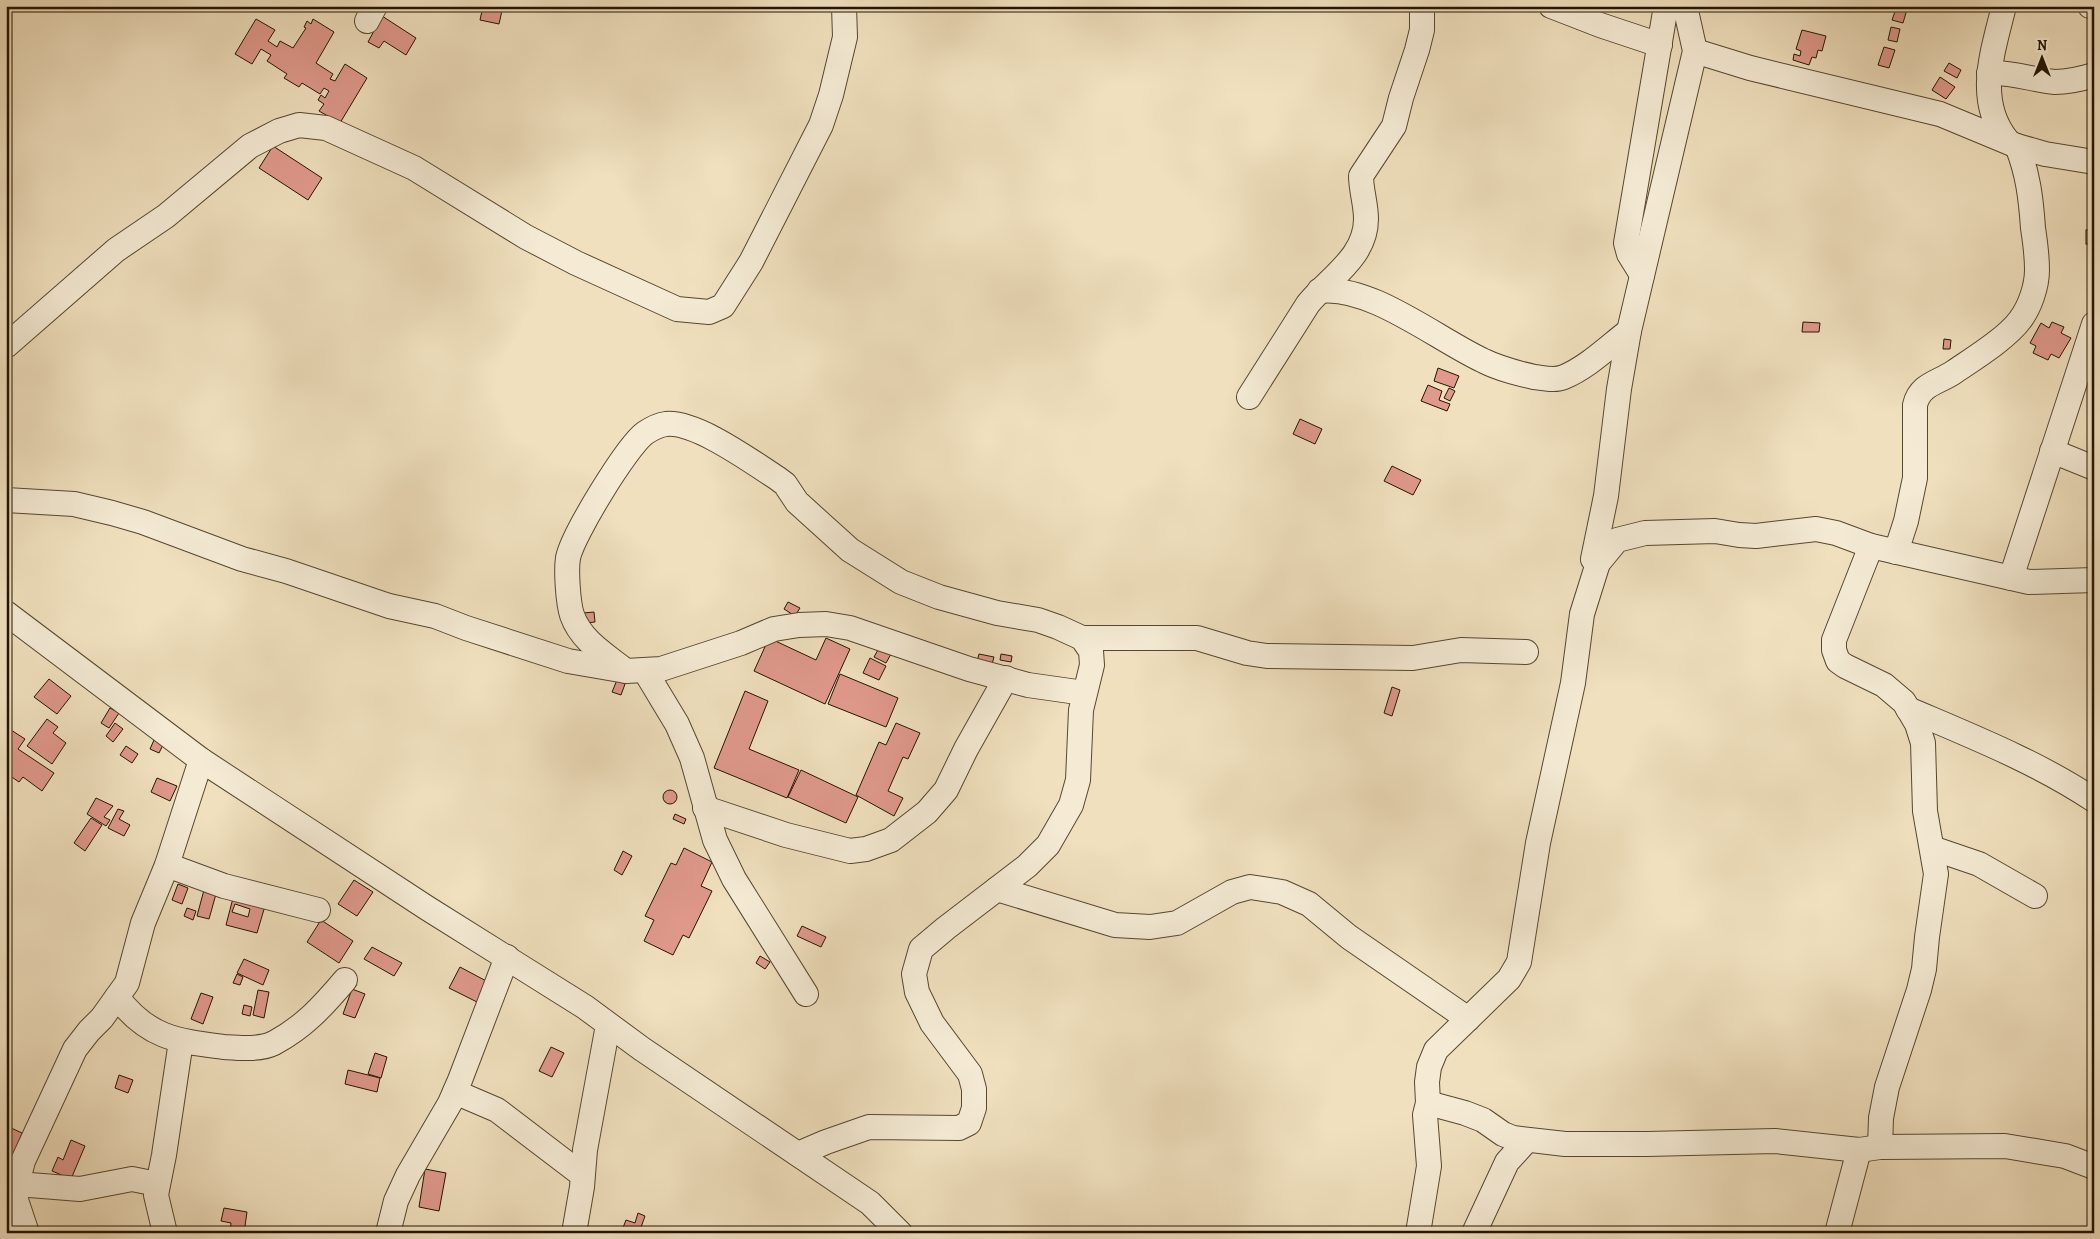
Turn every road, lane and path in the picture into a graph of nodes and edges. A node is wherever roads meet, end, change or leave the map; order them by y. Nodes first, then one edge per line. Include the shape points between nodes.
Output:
1 (844, 6) edge
2 (1422, 6) edge
3 (1551, 6) edge
4 (1666, 6) edge
5 (1685, 6) edge
6 (2004, 6) edge
7 (1660, 45) junction
8 (1695, 51) junction
9 (1989, 73) junction
10 (2094, 75) edge
11 (2012, 143) junction
12 (2094, 162) edge
13 (1642, 275) junction
14 (1319, 291) junction
15 (2094, 324) edge
16 (1629, 331) junction
17 (6, 346) edge
18 (1249, 397) dead end
19 (2052, 451) junction
20 (2094, 468) edge
21 (6, 500) edge
22 (1871, 546) junction
23 (1896, 552) junction
24 (1598, 563) junction
25 (2010, 578) junction
26 (2094, 580) edge
27 (6, 613) edge
28 (1082, 638) junction
29 (1526, 652) dead end
30 (636, 671) junction
31 (1006, 678) junction
32 (1084, 693) junction
33 (1908, 709) junction
34 (201, 760) junction
35 (2094, 800) edge
36 (705, 808) junction
37 (1932, 848) junction
38 (167, 865) junction
39 (997, 889) junction
40 (2035, 896) dead end
41 (318, 910) dead end
42 (507, 957) junction
43 (345, 980) dead end
44 (806, 994) dead end
45 (118, 997) junction
46 (1468, 1019) junction
47 (608, 1025) junction
48 (181, 1041) junction
49 (455, 1092) junction
50 (1428, 1103) junction
51 (1527, 1140) junction
52 (1870, 1148) junction
53 (798, 1154) junction
54 (2094, 1167) edge
55 (577, 1171) dead end
56 (16, 1184) junction
57 (157, 1184) junction
58 (27, 1233) edge
59 (164, 1233) edge
60 (388, 1233) edge
61 (574, 1233) edge
62 (900, 1233) edge
63 (1418, 1233) edge
64 (1474, 1233) edge
65 (1837, 1233) edge

1 - 17 street via 845,37 821,125 751,262 723,306 709,312 676,309 526,237 414,168 326,128 299,125 250,146 166,216 116,250
2 - 14 street via 1422,30 1397,118 1361,176 1366,218 1364,238 1348,264
3 - 7 street
4 - 7 street
5 - 8 street
6 - 9 street
7 - 13 street via 1626,243
8 - 11 street via 1750,68 1940,114
8 - 13 street
9 - 10 street via 2017,74 2054,82
9 - 11 street via 1989,105 1993,119
11 - 12 street via 2045,154
11 - 23 street via 2026,170 2031,201 2037,270 2034,288 2028,308 2012,330 1917,396 1915,478
13 - 16 street
14 - 16 street via 1341,289 1356,294 1424,326 1482,360 1507,370 1550,379 1563,378
14 - 18 street
15 - 19 street
16 - 24 street via 1606,496 1593,559
19 - 20 street
19 - 25 street
21 - 30 street via 74,504 112,513 242,559 389,606 436,616 568,660
22 - 23 street
22 - 24 street via 1816,529 1756,536 1715,531 1645,533 1618,540
22 - 33 street via 1834,640 1834,650 1845,666 1884,685
23 - 25 street
24 - 46 street via 1582,614 1573,683 1538,843 1519,962 1509,979
25 - 26 street via 2029,582
27 - 34 street
28 - 29 street via 1197,638 1266,656 1413,658 1461,650
28 - 30 street via 1038,620 949,600 901,582 850,550 797,502 777,478 714,437 666,424 644,434 620,462 582,525 568,558 572,616 591,645
28 - 32 street via 1091,651 1092,659
30 - 31 street via 661,668 774,630 826,624 850,628 969,669
30 - 36 street via 678,724 692,758
31 - 32 street via 1028,685
31 - 36 street via 946,790 927,812 891,840 850,851 786,835
32 - 39 street via 1078,780 1071,805 1048,845
33 - 35 street via 2044,772
33 - 37 street via 1923,743 1925,811
34 - 38 street
34 - 42 street via 426,908
36 - 44 street via 714,840 734,879
37 - 40 street via 1979,864
37 - 52 street via 1936,879 1924,969
38 - 41 street via 224,886
38 - 45 street via 143,923 127,983
39 - 46 street via 1115,925 1150,927 1177,923 1232,892 1250,887 1282,892 1309,904 1349,937
39 - 53 street via 921,949 914,974 917,992 932,1022 970,1074 974,1108 969,1123 959,1128 869,1127
42 - 47 street
42 - 49 street
43 - 48 street via 314,1016 272,1044 243,1048
45 - 48 street via 128,1011 151,1028
45 - 56 street via 75,1049 23,1161
46 - 50 street via 1436,1050 1429,1067
47 - 53 street
47 - 61 street via 585,1150
48 - 57 street
49 - 55 street via 497,1110
49 - 60 street via 408,1175 396,1201
50 - 51 street via 1465,1112 1503,1134
50 - 63 street via 1425,1115 1429,1166
51 - 52 street via 1607,1145 1775,1141
51 - 64 street via 1507,1162
52 - 54 street via 2005,1146 2065,1156
52 - 65 street
53 - 62 street via 870,1203
56 - 57 street via 80,1189 132,1179
56 - 58 street via 16,1200
57 - 59 street via 156,1195

